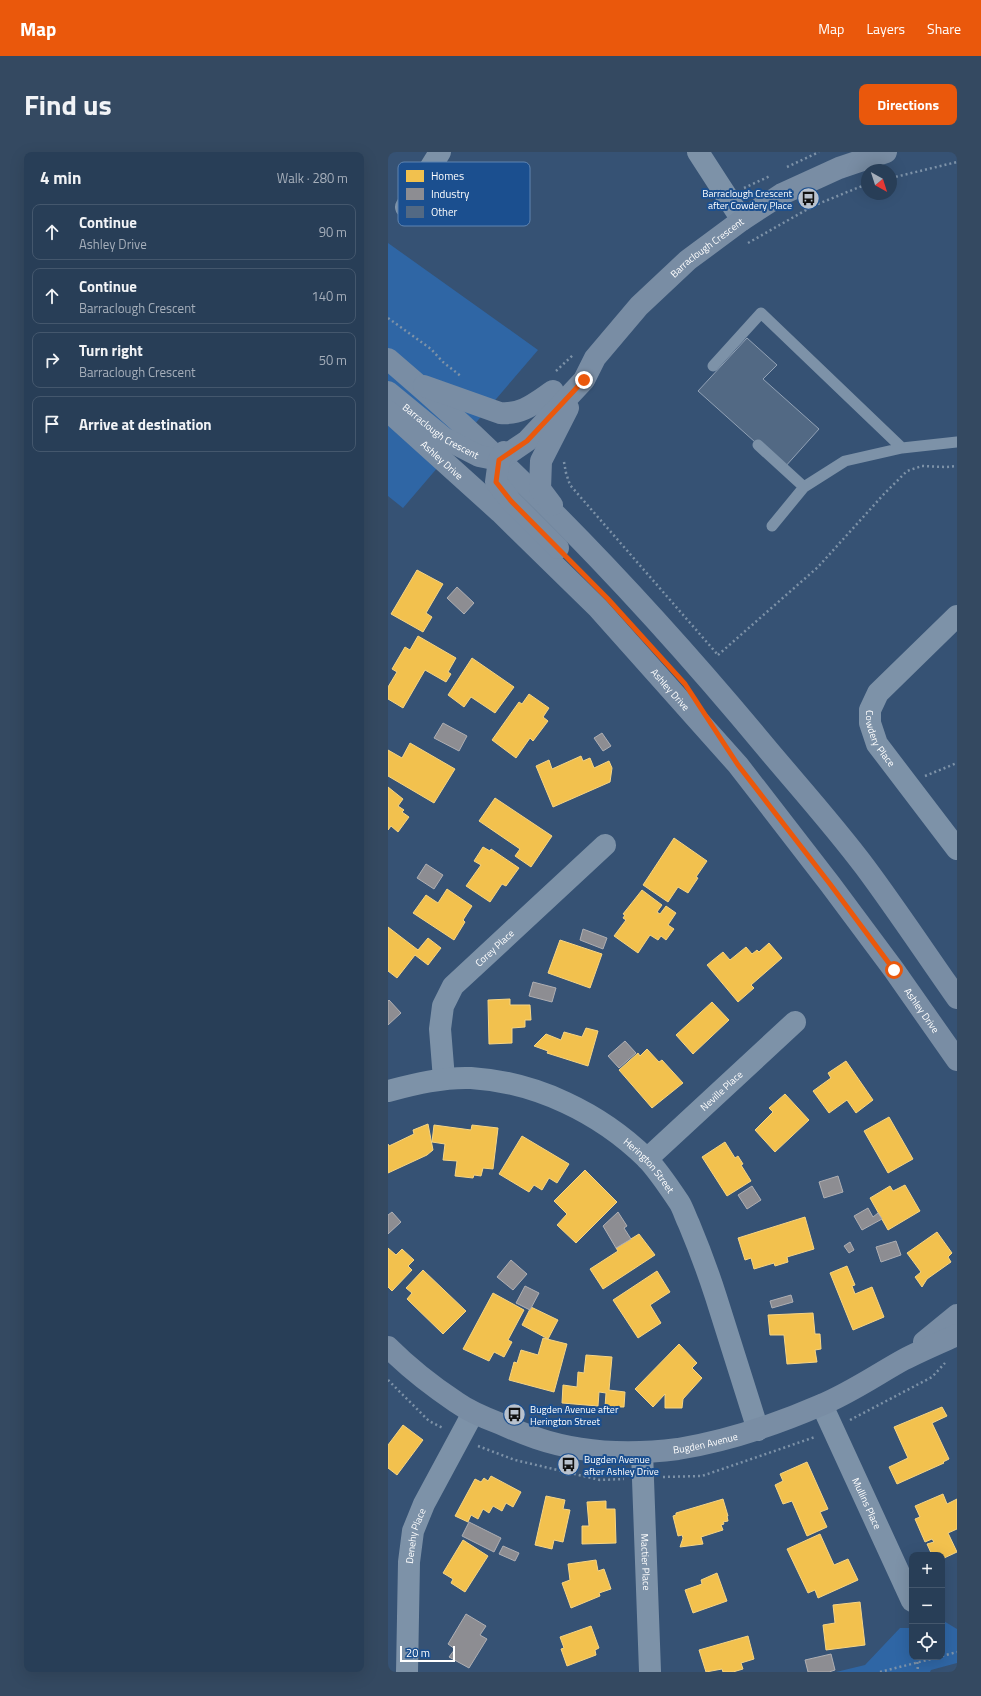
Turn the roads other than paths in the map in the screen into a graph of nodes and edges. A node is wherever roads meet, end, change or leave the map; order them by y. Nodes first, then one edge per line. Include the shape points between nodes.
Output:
1 (440, 152) edge
2 (698, 152) edge
3 (886, 152) edge
4 (434, 162) edge
5 (742, 220) junction
6 (586, 354) junction
7 (388, 359) edge
8 (713, 366) dead end
9 (584, 380) junction
10 (416, 382) junction
11 (552, 383) junction
12 (388, 392) edge
13 (388, 411) edge
14 (957, 442) edge
15 (758, 445) dead end
16 (902, 448) junction
17 (499, 460) junction
18 (804, 487) junction
19 (772, 526) dead end
20 (572, 532) junction
21 (957, 616) edge
22 (738, 765) junction
23 (605, 845) dead end
24 (957, 849) edge
25 (957, 998) edge
26 (796, 1022) dead end
27 (957, 1060) edge
28 (444, 1079) junction
29 (388, 1091) edge
30 (647, 1159) junction
31 (957, 1315) edge
32 (957, 1335) edge
33 (388, 1348) edge
34 (904, 1360) junction
35 (822, 1405) junction
36 (473, 1413) junction
37 (758, 1430) junction
38 (642, 1452) junction
39 (909, 1594) edge
40 (650, 1671) edge
41 (407, 1672) edge

1 - 4 street
2 - 5 street
3 - 5 main road, Barraclough Crescent via 839,168 782,194
5 - 6 main road, Barraclough Crescent via 688,260
6 - 9 main road, Barraclough Crescent
6 - 11 main road, Barraclough Crescent via 572,370
7 - 10 main road
8 - 16 lane via 761,313
9 - 17 main road, Barraclough Crescent via 527,441
9 - 20 main road via 541,461 540,489
10 - 11 main road via 500,413 512,414 529,407
10 - 17 main road
11 - 17 main road, Barraclough Crescent via 516,430
12 - 17 main road, Barraclough Crescent via 444,438 479,456
13 - 22 main road, Ashley Drive via 500,512 598,608
14 - 16 lane
15 - 18 lane
16 - 18 lane via 845,461
17 - 20 main road
17 - 22 main road, Barraclough Crescent via 496,482 685,684
18 - 19 lane
20 - 25 main road via 702,671 864,866
21 - 24 street, Cowdery Place via 878,693 870,710 870,724 877,744
22 - 27 main road, Ashley Drive via 894,970
23 - 28 street, Corey Place via 453,986 443,1006 440,1029
26 - 30 street, Neville Place
28 - 29 street, Herington Street
28 - 30 street, Herington Street via 497,1081 550,1096 589,1114 613,1130
30 - 37 street, Herington Street via 679,1202 701,1251
31 - 34 main road
32 - 34 main road, Bugden Avenue
33 - 36 main road, Bugden Avenue via 408,1367
34 - 35 main road, Bugden Avenue
35 - 37 main road, Bugden Avenue
35 - 39 street, Mullins Place
36 - 38 main road, Bugden Avenue via 536,1438 579,1448
36 - 41 street, Denehy Place via 424,1504 413,1532 409,1562
37 - 38 main road, Bugden Avenue via 678,1449
38 - 40 street, Mactier Place

